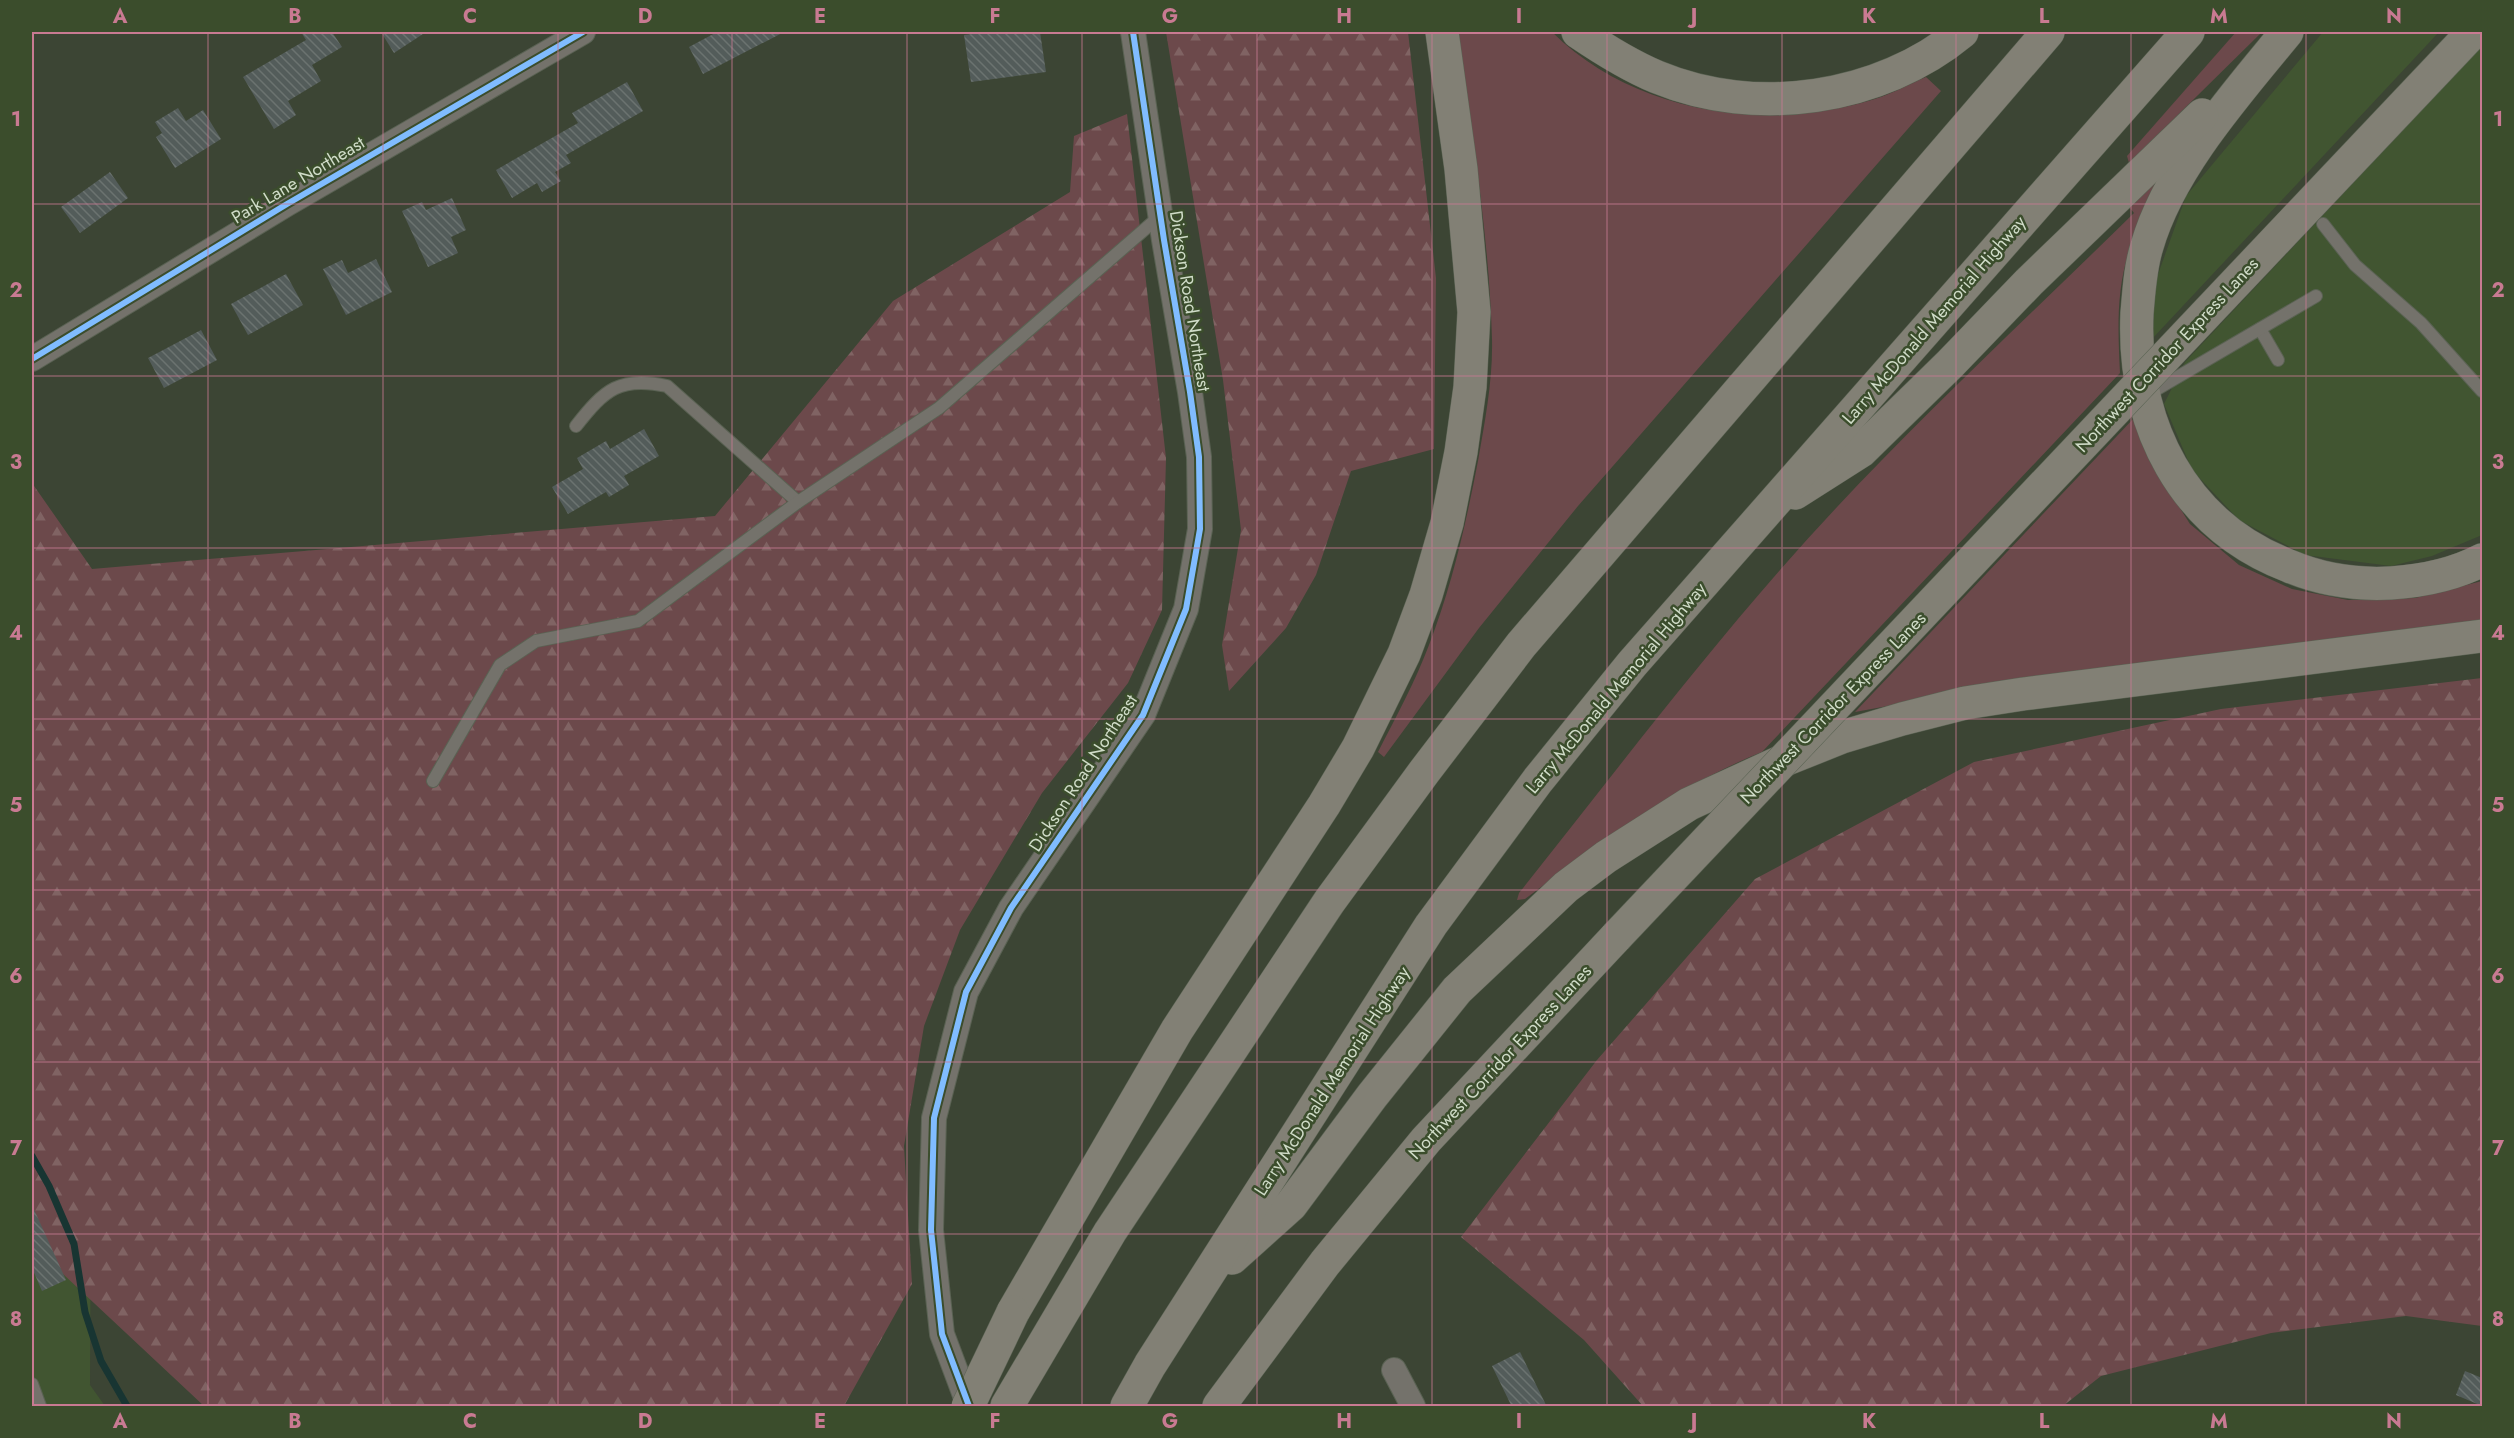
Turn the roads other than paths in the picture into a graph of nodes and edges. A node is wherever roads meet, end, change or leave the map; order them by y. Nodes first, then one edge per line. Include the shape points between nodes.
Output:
1 (583, 32) edge
2 (1133, 32) edge
3 (1442, 32) edge
4 (1578, 32) edge
5 (1962, 32) edge
6 (2048, 32) edge
7 (2188, 32) edge
8 (2287, 32) edge
9 (2474, 32) edge
10 (1160, 216) junction
11 (2323, 224) dead end
12 (2316, 296) dead end
13 (2260, 328) junction
14 (32, 359) edge
15 (2278, 360) dead end
16 (2482, 391) edge
17 (2144, 396) junction
18 (576, 426) dead end
19 (798, 502) junction
20 (1763, 513) junction
21 (2482, 560) edge
22 (2482, 636) edge
23 (433, 781) dead end
24 (1200, 1287) junction
25 (1394, 1370) dead end
26 (32, 1384) edge
27 (40, 1407) edge
28 (968, 1407) edge
29 (1007, 1407) edge
30 (1127, 1407) edge
31 (1219, 1407) edge
32 (1413, 1407) edge

1 - 14 street, Park Lane Northeast via 287,204
2 - 10 street, Dickson Road Northeast
3 - 28 highway, bridge via 1461,170 1474,312 1461,452 1448,523 1426,595 1404,654 1358,748 1177,1030 1013,1312
4 - 5 highway via 1617,58 1658,78 1752,99 1827,94 1858,86 1919,60
6 - 29 highway via 1521,645 1431,763 1316,921 1110,1232
7 - 20 highway, Larry McDonald Memorial Highway
8 - 17 highway via 2200,143 2160,210 2146,247 2139,289 2137,333
8 - 20 highway via 1861,451
9 - 31 highway, Northwest Corridor Express Lanes, bridge via 1426,1140 1325,1263
10 - 19 lane via 939,408
10 - 28 street, Dickson Road Northeast via 1190,392 1198,457 1200,529 1186,609 1143,715 1011,908 966,993 934,1118 931,1230 942,1334
11 - 16 lane via 2355,265 2421,322
12 - 13 lane
13 - 15 lane
13 - 17 lane
17 - 21 highway via 2169,464 2190,496 2223,530 2267,558 2316,576 2370,584 2425,578
18 - 19 lane via 594,403 622,383 642,381 667,386
19 - 23 lane via 638,621 536,641 500,665
20 - 24 highway, Larry McDonald Memorial Highway via 1538,780 1431,925
22 - 24 highway via 1965,704 1842,737 1689,804 1566,887 1457,990 1291,1205
24 - 30 highway, Larry McDonald Memorial Highway
25 - 32 street
26 - 27 lane

